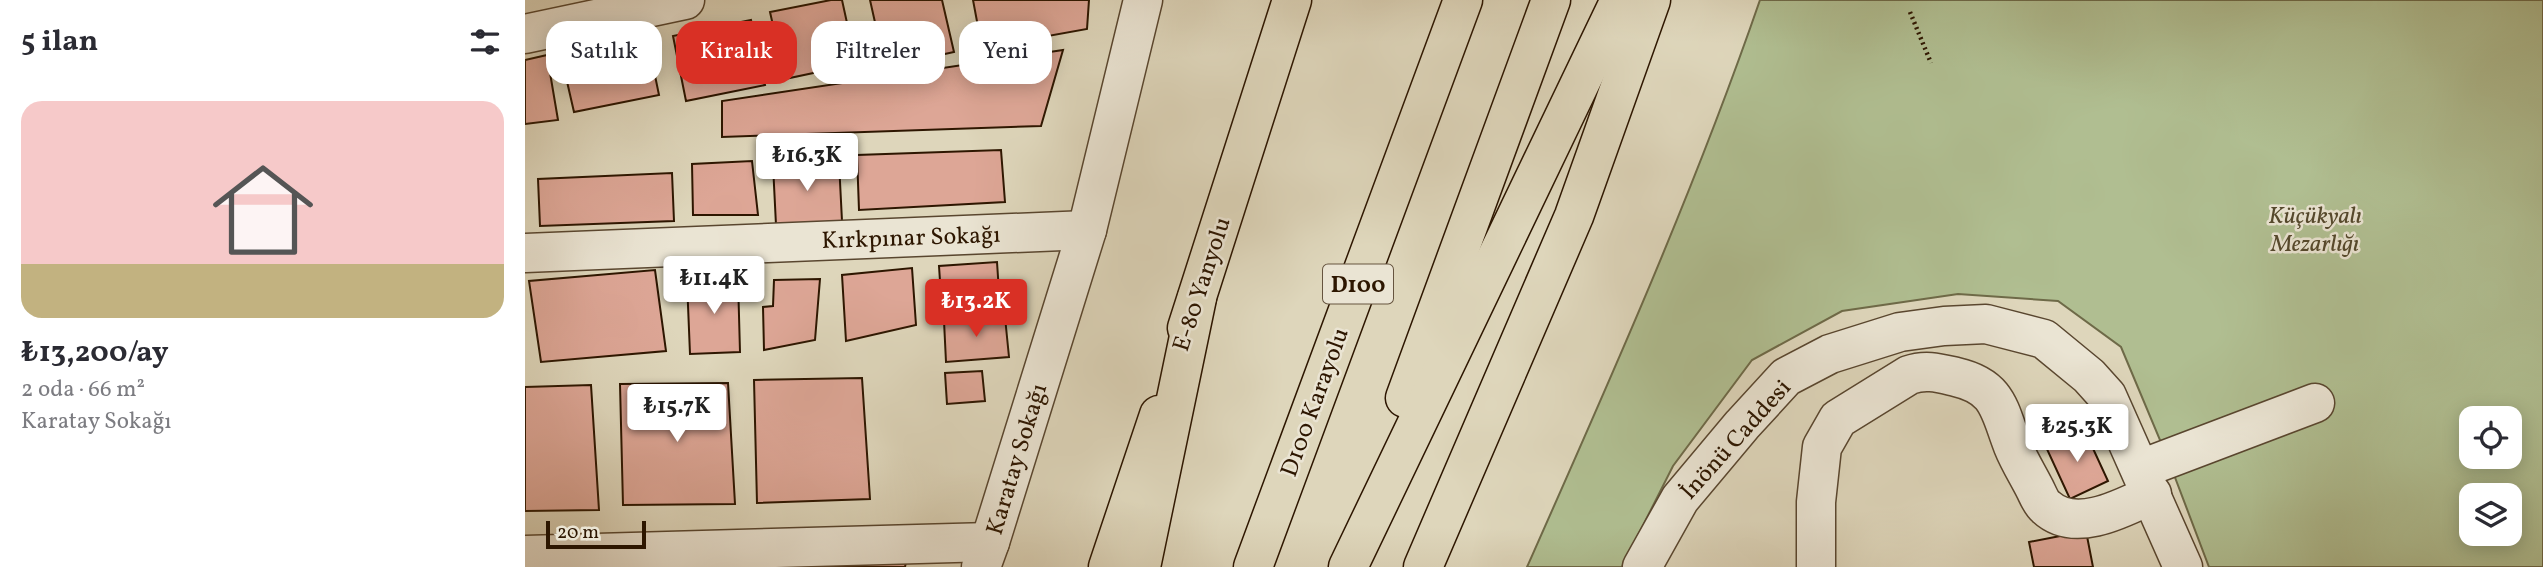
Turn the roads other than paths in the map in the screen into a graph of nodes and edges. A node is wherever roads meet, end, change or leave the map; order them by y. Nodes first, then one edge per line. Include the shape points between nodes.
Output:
1 (685, 0) edge
2 (1143, 0) edge
3 (1292, 0) edge
4 (1463, 0) edge
5 (1551, 0) edge
6 (1620, 0) edge
7 (1651, 0) edge
8 (576, 12) edge
9 (525, 34) edge
10 (1087, 230) junction
11 (525, 253) edge
12 (1197, 298) junction
13 (2315, 403) dead end
14 (2146, 482) junction
15 (985, 554) edge
16 (525, 555) edge
17 (1108, 567) edge
18 (1141, 567) edge
19 (1253, 567) edge
20 (1345, 567) edge
21 (1423, 567) edge
22 (1642, 567) edge
23 (1816, 567) edge
24 (2183, 567) edge

1 - 8 street
2 - 10 street, Karatay Sokağı
3 - 12 main road, E-80 Yanyolu
4 - 19 main road, D100 Karayolu / D100
5 - 20 main road
6 - 20 main road
7 - 21 main road via 1574,216
8 - 9 street
10 - 11 street, Kırkpınar Sokağı
10 - 15 street, Karatay Sokağı
12 - 17 main road, E-80 Yanyolu
12 - 18 main road
13 - 14 street
14 - 22 street, İnönü Caddesi via 2107,396 2043,339 1986,324 1900,332 1830,354 1786,377 1680,499
14 - 23 street via 2105,514 2060,517 2044,506 1993,395 1970,380 1919,372 1838,419 1822,447
14 - 24 street, İnönü Caddesi
15 - 16 street

